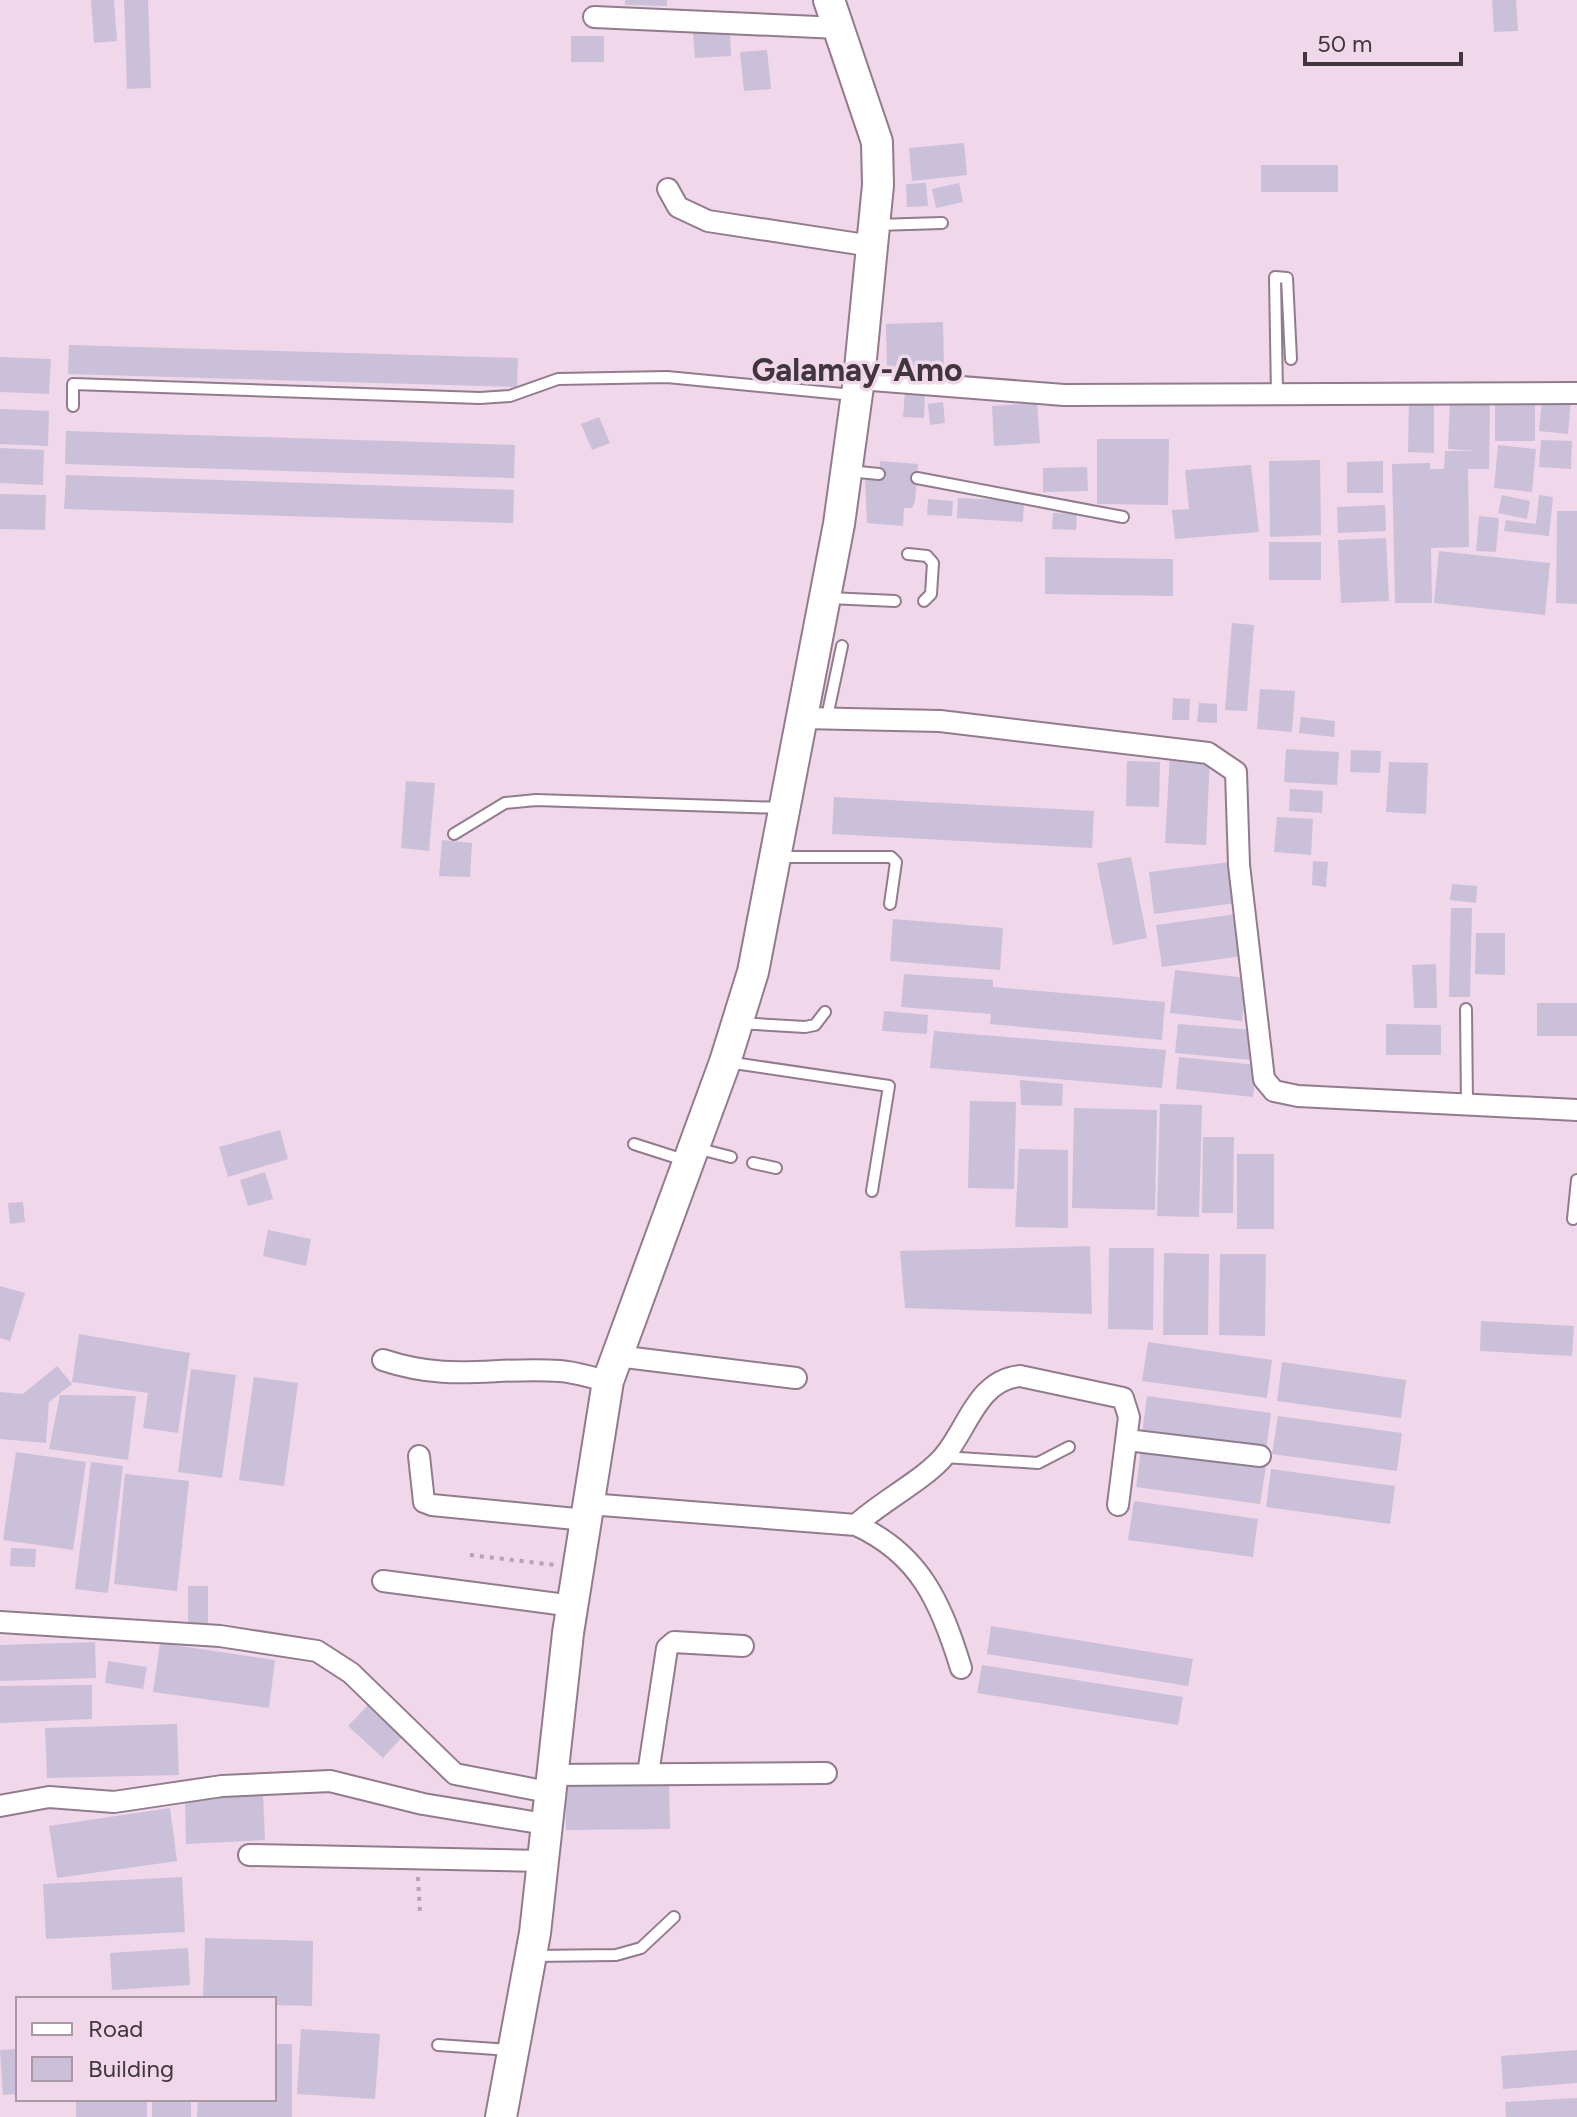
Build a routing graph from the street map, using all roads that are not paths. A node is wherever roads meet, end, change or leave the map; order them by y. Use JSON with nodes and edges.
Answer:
{"nodes":[{"id":1,"x":834,"y":14,"type":"edge"},
{"id":2,"x":594,"y":17,"type":"dead end"},
{"id":3,"x":668,"y":189,"type":"dead end"},
{"id":4,"x":942,"y":223,"type":"dead end"},
{"id":5,"x":873,"y":236,"type":"junction"},
{"id":6,"x":1291,"y":359,"type":"dead end"},
{"id":7,"x":858,"y":387,"type":"junction"},
{"id":8,"x":1577,"y":393,"type":"edge"},
{"id":9,"x":1277,"y":395,"type":"junction"},
{"id":10,"x":73,"y":406,"type":"dead end"},
{"id":11,"x":846,"y":471,"type":"junction"},
{"id":12,"x":879,"y":474,"type":"dead end"},
{"id":13,"x":917,"y":478,"type":"dead end"},
{"id":14,"x":1123,"y":517,"type":"dead end"},
{"id":15,"x":908,"y":554,"type":"dead end"},
{"id":16,"x":827,"y":598,"type":"junction"},
{"id":17,"x":895,"y":601,"type":"dead end"},
{"id":18,"x":924,"y":601,"type":"dead end"},
{"id":19,"x":842,"y":646,"type":"dead end"},
{"id":20,"x":815,"y":717,"type":"junction"},
{"id":21,"x":785,"y":808,"type":"junction"},
{"id":22,"x":454,"y":834,"type":"dead end"},
{"id":23,"x":776,"y":857,"type":"junction"},
{"id":24,"x":890,"y":904,"type":"dead end"},
{"id":25,"x":1466,"y":1009,"type":"dead end"},
{"id":26,"x":825,"y":1012,"type":"dead end"},
{"id":27,"x":737,"y":1023,"type":"junction"},
{"id":28,"x":725,"y":1062,"type":"junction"},
{"id":29,"x":1467,"y":1106,"type":"junction"},
{"id":30,"x":1577,"y":1110,"type":"edge"},
{"id":31,"x":634,"y":1144,"type":"dead end"},
{"id":32,"x":691,"y":1154,"type":"junction"},
{"id":33,"x":731,"y":1157,"type":"dead end"},
{"id":34,"x":753,"y":1163,"type":"dead end"},
{"id":35,"x":776,"y":1168,"type":"dead end"},
{"id":36,"x":1577,"y":1180,"type":"edge"},
{"id":37,"x":872,"y":1191,"type":"dead end"},
{"id":38,"x":1573,"y":1219,"type":"dead end"},
{"id":39,"x":383,"y":1360,"type":"dead end"},
{"id":40,"x":613,"y":1369,"type":"junction"},
{"id":41,"x":796,"y":1378,"type":"dead end"},
{"id":42,"x":1127,"y":1440,"type":"junction"},
{"id":43,"x":1069,"y":1447,"type":"dead end"},
{"id":44,"x":419,"y":1456,"type":"dead end"},
{"id":45,"x":1260,"y":1456,"type":"dead end"},
{"id":46,"x":944,"y":1457,"type":"junction"},
{"id":47,"x":1118,"y":1505,"type":"dead end"},
{"id":48,"x":588,"y":1512,"type":"junction"},
{"id":49,"x":856,"y":1525,"type":"junction"},
{"id":50,"x":383,"y":1581,"type":"dead end"},
{"id":51,"x":573,"y":1606,"type":"junction"},
{"id":52,"x":0,"y":1622,"type":"edge"},
{"id":53,"x":743,"y":1646,"type":"dead end"},
{"id":54,"x":961,"y":1668,"type":"dead end"},
{"id":55,"x":826,"y":1773,"type":"dead end"},
{"id":56,"x":648,"y":1774,"type":"junction"},
{"id":57,"x":549,"y":1784,"type":"junction"},
{"id":58,"x":0,"y":1806,"type":"edge"},
{"id":59,"x":545,"y":1824,"type":"junction"},
{"id":60,"x":249,"y":1855,"type":"dead end"},
{"id":61,"x":541,"y":1861,"type":"junction"},
{"id":62,"x":674,"y":1917,"type":"dead end"},
{"id":63,"x":530,"y":1956,"type":"junction"},
{"id":64,"x":438,"y":2045,"type":"dead end"},
{"id":65,"x":512,"y":2050,"type":"junction"},
{"id":66,"x":501,"y":2117,"type":"edge"}],
"edges":[{"from":1,"to":2,"type":"street"},
{"from":1,"to":5,"type":"street"},
{"from":3,"to":5,"type":"street"},
{"from":4,"to":5,"type":"lane"},
{"from":5,"to":7,"type":"street"},
{"from":6,"to":9,"type":"lane"},
{"from":7,"to":9,"type":"street"},
{"from":7,"to":10,"type":"lane"},
{"from":7,"to":11,"type":"street"},
{"from":8,"to":9,"type":"street"},
{"from":11,"to":12,"type":"lane"},
{"from":11,"to":16,"type":"street"},
{"from":13,"to":14,"type":"lane"},
{"from":15,"to":18,"type":"lane"},
{"from":16,"to":17,"type":"lane"},
{"from":16,"to":20,"type":"street"},
{"from":19,"to":20,"type":"lane"},
{"from":20,"to":21,"type":"street"},
{"from":20,"to":29,"type":"street"},
{"from":21,"to":22,"type":"lane"},
{"from":21,"to":23,"type":"street"},
{"from":23,"to":24,"type":"lane"},
{"from":23,"to":27,"type":"street"},
{"from":25,"to":29,"type":"lane"},
{"from":26,"to":27,"type":"lane"},
{"from":27,"to":28,"type":"street"},
{"from":28,"to":32,"type":"street"},
{"from":28,"to":37,"type":"lane"},
{"from":29,"to":30,"type":"street"},
{"from":31,"to":32,"type":"lane"},
{"from":32,"to":33,"type":"lane"},
{"from":32,"to":40,"type":"street"},
{"from":34,"to":35,"type":"lane"},
{"from":36,"to":38,"type":"lane"},
{"from":39,"to":40,"type":"street"},
{"from":40,"to":41,"type":"street"},
{"from":40,"to":48,"type":"street"},
{"from":42,"to":45,"type":"street"},
{"from":42,"to":46,"type":"street"},
{"from":42,"to":47,"type":"street"},
{"from":43,"to":46,"type":"lane"},
{"from":44,"to":48,"type":"street"},
{"from":46,"to":49,"type":"street"},
{"from":48,"to":49,"type":"street"},
{"from":48,"to":51,"type":"street"},
{"from":49,"to":54,"type":"street"},
{"from":50,"to":51,"type":"street"},
{"from":51,"to":57,"type":"street"},
{"from":52,"to":57,"type":"street"},
{"from":53,"to":56,"type":"street"},
{"from":55,"to":56,"type":"street"},
{"from":56,"to":57,"type":"street"},
{"from":57,"to":59,"type":"street"},
{"from":58,"to":59,"type":"street"},
{"from":59,"to":61,"type":"street"},
{"from":60,"to":61,"type":"street"},
{"from":61,"to":63,"type":"street"},
{"from":62,"to":63,"type":"lane"},
{"from":63,"to":65,"type":"street"},
{"from":64,"to":65,"type":"lane"},
{"from":65,"to":66,"type":"street"}]}
